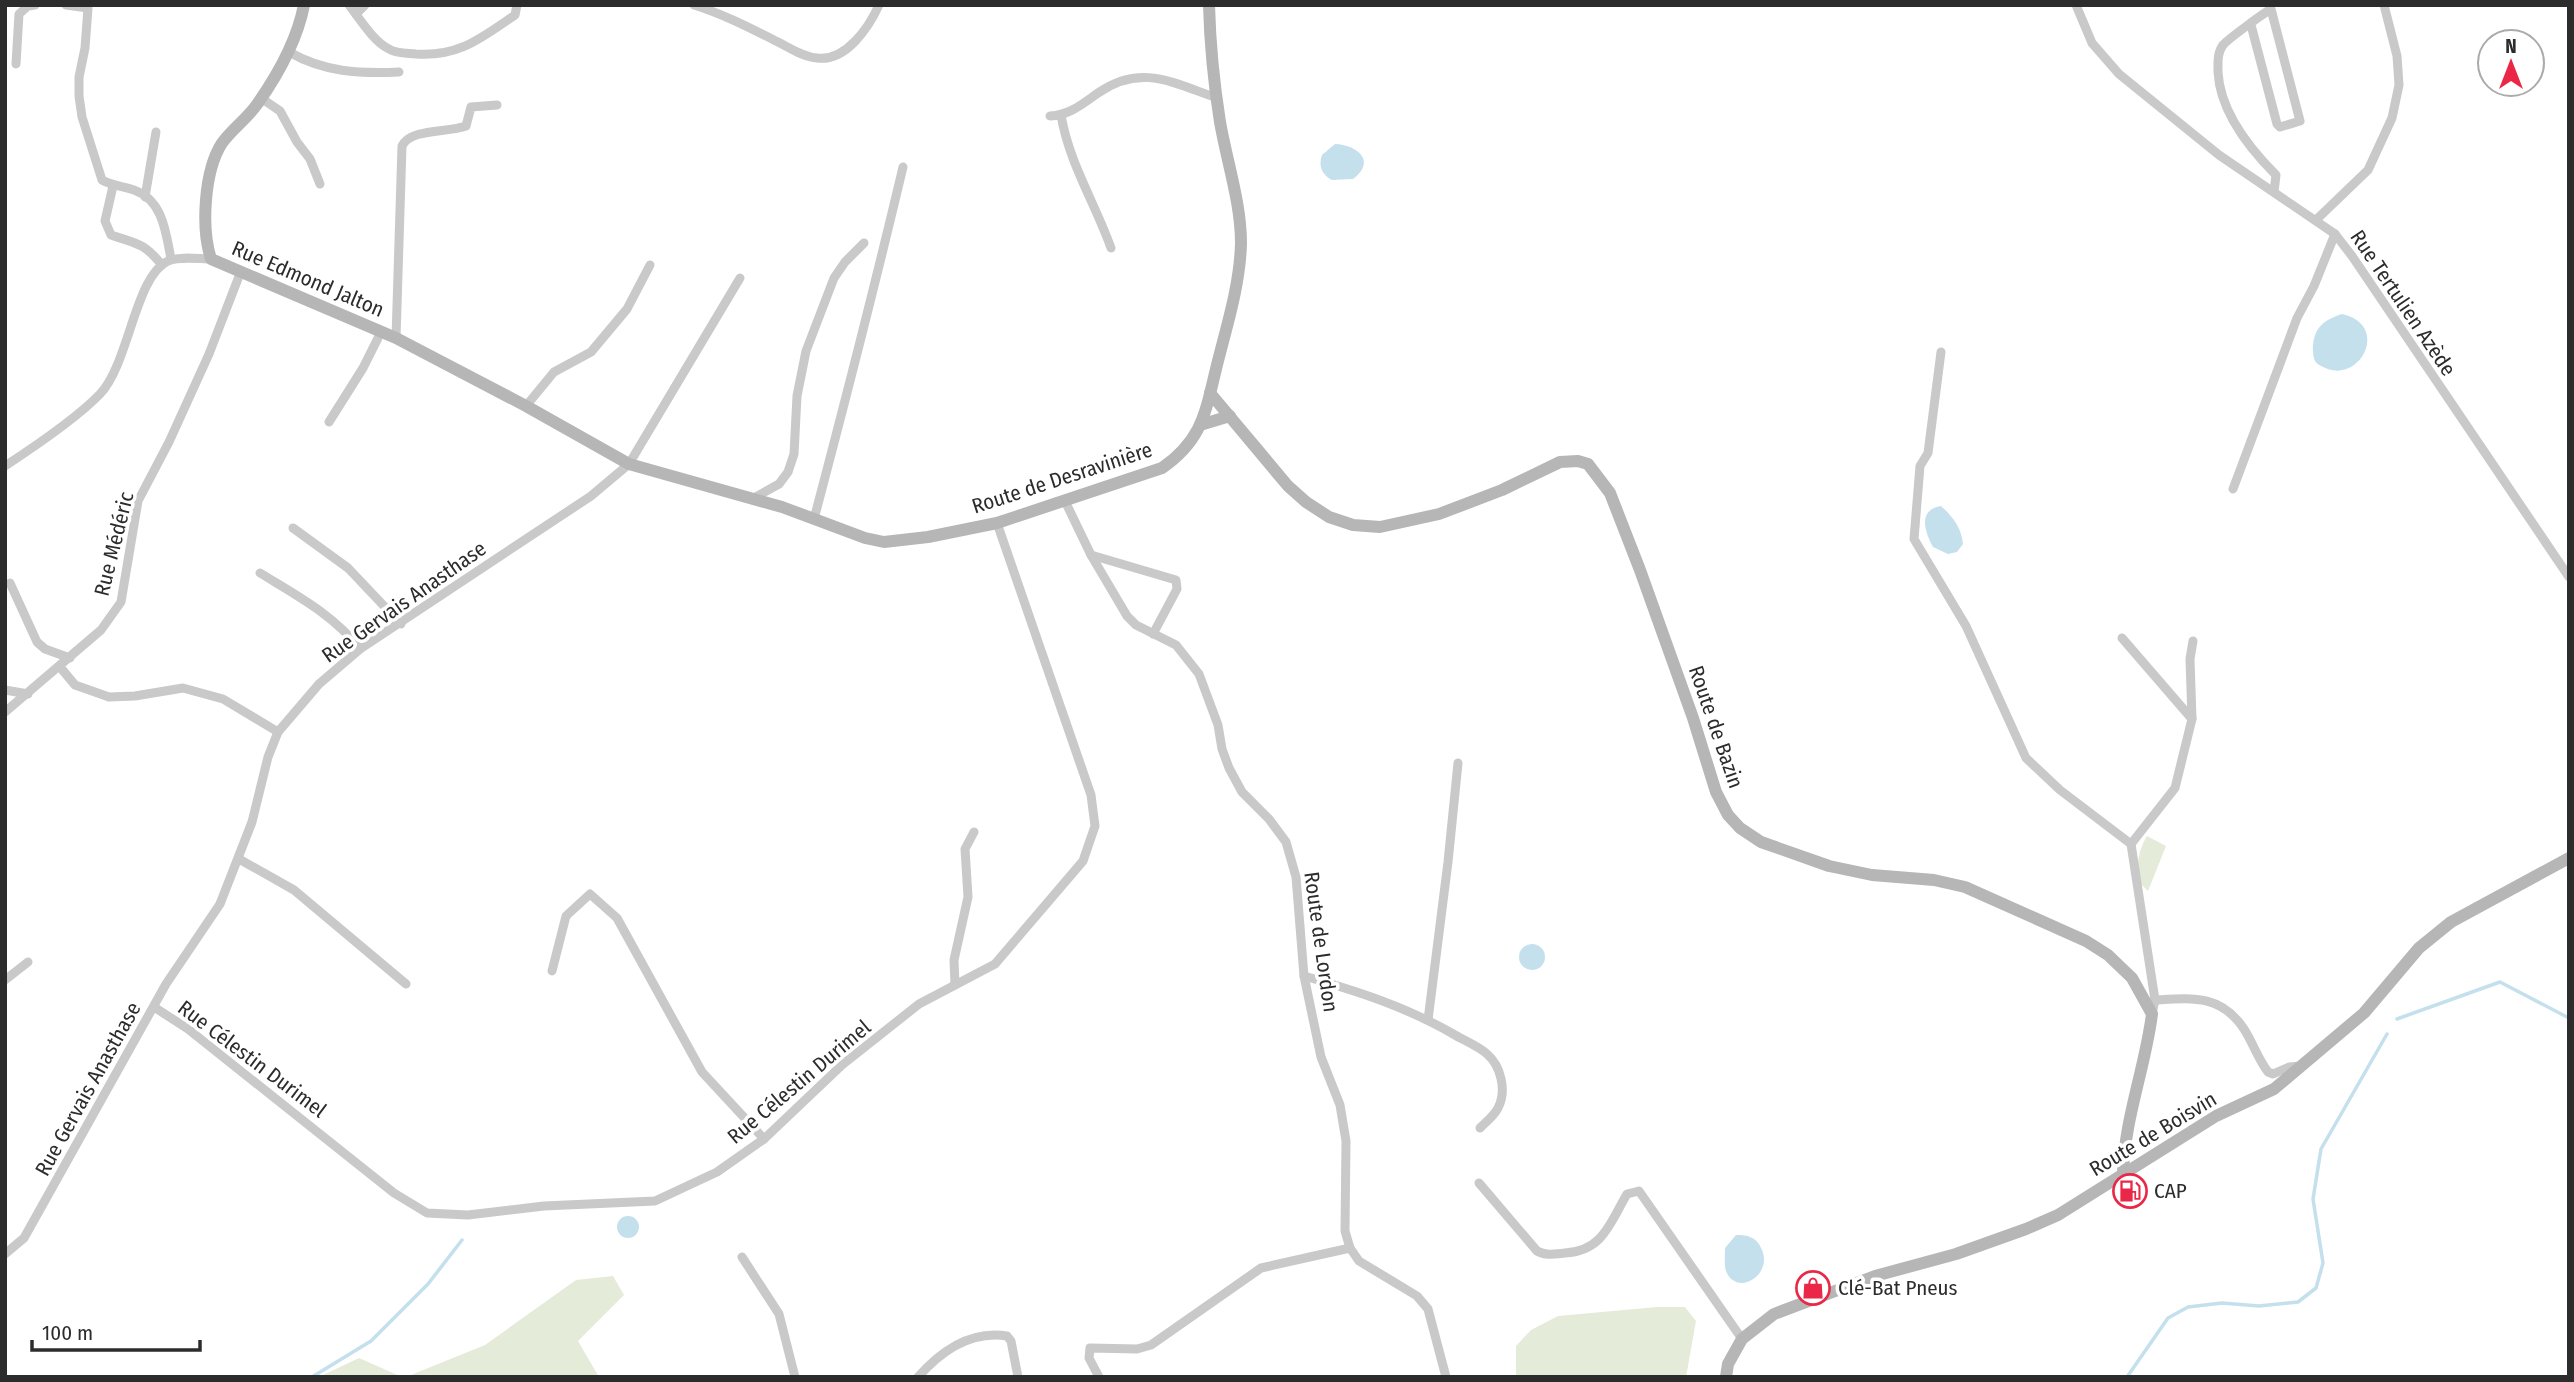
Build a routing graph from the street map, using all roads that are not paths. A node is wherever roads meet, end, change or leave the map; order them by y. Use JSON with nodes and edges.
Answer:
{"nodes":[{"id":1,"x":35,"y":5,"type":"edge"},
{"id":2,"x":66,"y":5,"type":"edge"},
{"id":3,"x":304,"y":5,"type":"edge"},
{"id":4,"x":349,"y":5,"type":"edge"},
{"id":5,"x":365,"y":5,"type":"edge"},
{"id":6,"x":517,"y":5,"type":"edge"},
{"id":7,"x":694,"y":5,"type":"edge"},
{"id":8,"x":879,"y":5,"type":"edge"},
{"id":9,"x":1209,"y":5,"type":"edge"},
{"id":10,"x":2076,"y":5,"type":"edge"},
{"id":11,"x":2384,"y":5,"type":"edge"},
{"id":12,"x":356,"y":14,"type":"junction"},
{"id":13,"x":2251,"y":25,"type":"junction"},
{"id":14,"x":289,"y":52,"type":"junction"},
{"id":15,"x":16,"y":64,"type":"dead end"},
{"id":16,"x":399,"y":72,"type":"dead end"},
{"id":17,"x":261,"y":98,"type":"junction"},
{"id":18,"x":1217,"y":98,"type":"junction"},
{"id":19,"x":497,"y":105,"type":"dead end"},
{"id":20,"x":1061,"y":115,"type":"junction"},
{"id":21,"x":1050,"y":116,"type":"dead end"},
{"id":22,"x":156,"y":132,"type":"dead end"},
{"id":23,"x":903,"y":167,"type":"dead end"},
{"id":24,"x":320,"y":184,"type":"dead end"},
{"id":25,"x":113,"y":186,"type":"junction"},
{"id":26,"x":2274,"y":192,"type":"junction"},
{"id":27,"x":145,"y":197,"type":"junction"},
{"id":28,"x":2316,"y":220,"type":"junction"},
{"id":29,"x":2334,"y":234,"type":"junction"},
{"id":30,"x":864,"y":243,"type":"dead end"},
{"id":31,"x":1111,"y":248,"type":"dead end"},
{"id":32,"x":172,"y":259,"type":"junction"},
{"id":33,"x":211,"y":259,"type":"junction"},
{"id":34,"x":162,"y":265,"type":"junction"},
{"id":35,"x":650,"y":265,"type":"dead end"},
{"id":36,"x":241,"y":271,"type":"junction"},
{"id":37,"x":740,"y":278,"type":"dead end"},
{"id":38,"x":381,"y":332,"type":"junction"},
{"id":39,"x":396,"y":338,"type":"junction"},
{"id":40,"x":1941,"y":352,"type":"dead end"},
{"id":41,"x":1210,"y":393,"type":"junction"},
{"id":42,"x":526,"y":406,"type":"junction"},
{"id":43,"x":1230,"y":416,"type":"junction"},
{"id":44,"x":329,"y":422,"type":"dead end"},
{"id":45,"x":1200,"y":425,"type":"junction"},
{"id":46,"x":629,"y":464,"type":"junction"},
{"id":47,"x":5,"y":466,"type":"edge"},
{"id":48,"x":2233,"y":489,"type":"dead end"},
{"id":49,"x":752,"y":499,"type":"junction"},
{"id":50,"x":1065,"y":501,"type":"junction"},
{"id":51,"x":814,"y":519,"type":"junction"},
{"id":52,"x":997,"y":523,"type":"junction"},
{"id":53,"x":293,"y":528,"type":"dead end"},
{"id":54,"x":1091,"y":555,"type":"junction"},
{"id":55,"x":260,"y":573,"type":"dead end"},
{"id":56,"x":2569,"y":577,"type":"edge"},
{"id":57,"x":10,"y":583,"type":"dead end"},
{"id":58,"x":401,"y":624,"type":"junction"},
{"id":59,"x":1153,"y":634,"type":"junction"},
{"id":60,"x":2122,"y":638,"type":"dead end"},
{"id":61,"x":2193,"y":640,"type":"dead end"},
{"id":62,"x":360,"y":649,"type":"junction"},
{"id":63,"x":69,"y":658,"type":"junction"},
{"id":64,"x":60,"y":667,"type":"junction"},
{"id":65,"x":5,"y":690,"type":"edge"},
{"id":66,"x":28,"y":694,"type":"junction"},
{"id":67,"x":5,"y":712,"type":"edge"},
{"id":68,"x":2192,"y":719,"type":"junction"},
{"id":69,"x":278,"y":732,"type":"junction"},
{"id":70,"x":1458,"y":762,"type":"dead end"},
{"id":71,"x":974,"y":832,"type":"dead end"},
{"id":72,"x":2131,"y":844,"type":"junction"},
{"id":73,"x":2569,"y":858,"type":"edge"},
{"id":74,"x":239,"y":859,"type":"junction"},
{"id":75,"x":28,"y":962,"type":"dead end"},
{"id":76,"x":552,"y":971,"type":"dead end"},
{"id":77,"x":1304,"y":976,"type":"junction"},
{"id":78,"x":5,"y":980,"type":"edge"},
{"id":79,"x":407,"y":984,"type":"dead end"},
{"id":80,"x":955,"y":985,"type":"junction"},
{"id":81,"x":2155,"y":1000,"type":"junction"},
{"id":82,"x":154,"y":1007,"type":"junction"},
{"id":83,"x":2152,"y":1014,"type":"junction"},
{"id":84,"x":1428,"y":1020,"type":"junction"},
{"id":85,"x":2304,"y":1065,"type":"junction"},
{"id":86,"x":1480,"y":1128,"type":"dead end"},
{"id":87,"x":764,"y":1139,"type":"junction"},
{"id":88,"x":2123,"y":1175,"type":"junction"},
{"id":89,"x":1479,"y":1183,"type":"dead end"},
{"id":90,"x":1350,"y":1248,"type":"junction"},
{"id":91,"x":5,"y":1254,"type":"edge"},
{"id":92,"x":742,"y":1257,"type":"dead end"},
{"id":93,"x":1742,"y":1339,"type":"junction"},
{"id":94,"x":795,"y":1377,"type":"edge"},
{"id":95,"x":918,"y":1377,"type":"edge"},
{"id":96,"x":1018,"y":1377,"type":"edge"},
{"id":97,"x":1098,"y":1377,"type":"edge"},
{"id":98,"x":1446,"y":1377,"type":"edge"},
{"id":99,"x":1726,"y":1377,"type":"edge"}],
"edges":[{"from":1,"to":15,"type":"street"},
{"from":2,"to":25,"type":"street"},
{"from":3,"to":14,"type":"street"},
{"from":4,"to":12,"type":"street"},
{"from":5,"to":12,"type":"street"},
{"from":6,"to":12,"type":"street"},
{"from":7,"to":8,"type":"street"},
{"from":9,"to":18,"type":"street","name":"Route de Desravinière"},
{"from":10,"to":26,"type":"street","name":"Rue Tertulien Azède"},
{"from":11,"to":28,"type":"street"},
{"from":13,"to":13,"type":"street"},
{"from":13,"to":26,"type":"street"},
{"from":14,"to":16,"type":"street"},
{"from":14,"to":17,"type":"street"},
{"from":17,"to":24,"type":"street"},
{"from":17,"to":33,"type":"street"},
{"from":18,"to":20,"type":"street"},
{"from":18,"to":41,"type":"street","name":"Route de Desravinière"},
{"from":19,"to":39,"type":"street"},
{"from":20,"to":21,"type":"street"},
{"from":20,"to":31,"type":"street"},
{"from":22,"to":27,"type":"street"},
{"from":23,"to":51,"type":"street"},
{"from":25,"to":27,"type":"street"},
{"from":25,"to":34,"type":"street"},
{"from":26,"to":28,"type":"street","name":"Rue Tertulien Azède"},
{"from":27,"to":32,"type":"street"},
{"from":28,"to":29,"type":"street","name":"Rue Tertulien Azède"},
{"from":29,"to":48,"type":"street"},
{"from":29,"to":56,"type":"street","name":"Rue Tertulien Azède"},
{"from":30,"to":49,"type":"street"},
{"from":32,"to":33,"type":"street","name":"Rue Edmond Jalton"},
{"from":32,"to":34,"type":"street"},
{"from":33,"to":36,"type":"street","name":"Rue Edmond Jalton"},
{"from":34,"to":47,"type":"street"},
{"from":35,"to":42,"type":"street"},
{"from":36,"to":38,"type":"street","name":"Rue Edmond Jalton"},
{"from":36,"to":63,"type":"street","name":"Rue Médéric"},
{"from":37,"to":46,"type":"street","name":"Rue Gervais Anasthase"},
{"from":38,"to":39,"type":"street","name":"Rue Edmond Jalton"},
{"from":38,"to":44,"type":"street"},
{"from":39,"to":42,"type":"street","name":"Rue Edmond Jalton"},
{"from":40,"to":72,"type":"street"},
{"from":41,"to":43,"type":"street","name":"Route de Bazin"},
{"from":41,"to":45,"type":"street","name":"Route de Desravinière"},
{"from":42,"to":46,"type":"street","name":"Rue Edmond Jalton"},
{"from":43,"to":45,"type":"street"},
{"from":43,"to":83,"type":"street","name":"Route de Bazin"},
{"from":45,"to":50,"type":"street","name":"Route de Desravinière"},
{"from":46,"to":49,"type":"street","name":"Route de Desravinière"},
{"from":46,"to":58,"type":"street","name":"Rue Gervais Anasthase"},
{"from":49,"to":51,"type":"street","name":"Route de Desravinière"},
{"from":50,"to":52,"type":"street","name":"Route de Desravinière"},
{"from":50,"to":54,"type":"street","name":"Route de Lordon"},
{"from":51,"to":52,"type":"street","name":"Route de Desravinière"},
{"from":52,"to":80,"type":"street","name":"Rue Célestin Durimel"},
{"from":53,"to":58,"type":"street"},
{"from":54,"to":59,"type":"street","name":"Route de Lordon"},
{"from":54,"to":59,"type":"street"},
{"from":55,"to":62,"type":"street"},
{"from":57,"to":63,"type":"street"},
{"from":58,"to":62,"type":"street","name":"Rue Gervais Anasthase"},
{"from":59,"to":77,"type":"street","name":"Route de Lordon"},
{"from":60,"to":68,"type":"street"},
{"from":61,"to":68,"type":"street"},
{"from":62,"to":69,"type":"street","name":"Rue Gervais Anasthase"},
{"from":63,"to":64,"type":"street","name":"Rue Médéric"},
{"from":64,"to":66,"type":"street","name":"Rue Médéric"},
{"from":64,"to":69,"type":"street"},
{"from":65,"to":66,"type":"street"},
{"from":66,"to":67,"type":"street","name":"Rue Médéric"},
{"from":68,"to":72,"type":"street"},
{"from":69,"to":74,"type":"street","name":"Rue Gervais Anasthase"},
{"from":70,"to":84,"type":"street"},
{"from":71,"to":80,"type":"street"},
{"from":72,"to":81,"type":"street"},
{"from":73,"to":85,"type":"street","name":"Route de Boisvin"},
{"from":74,"to":79,"type":"street"},
{"from":74,"to":82,"type":"street","name":"Rue Gervais Anasthase"},
{"from":75,"to":78,"type":"street"},
{"from":76,"to":87,"type":"street"},
{"from":77,"to":84,"type":"street"},
{"from":77,"to":90,"type":"street","name":"Route de Lordon"},
{"from":80,"to":87,"type":"street","name":"Rue Célestin Durimel"},
{"from":81,"to":83,"type":"street"},
{"from":81,"to":85,"type":"street"},
{"from":82,"to":87,"type":"street","name":"Rue Célestin Durimel"},
{"from":82,"to":91,"type":"street","name":"Rue Gervais Anasthase"},
{"from":83,"to":88,"type":"street"},
{"from":84,"to":86,"type":"street"},
{"from":85,"to":88,"type":"street","name":"Route de Boisvin"},
{"from":88,"to":93,"type":"street","name":"Route de Boisvin"},
{"from":89,"to":93,"type":"street"},
{"from":90,"to":97,"type":"street"},
{"from":90,"to":98,"type":"street"},
{"from":92,"to":94,"type":"street"},
{"from":93,"to":99,"type":"street","name":"Route de Boisvin"},
{"from":95,"to":96,"type":"street"}]}
